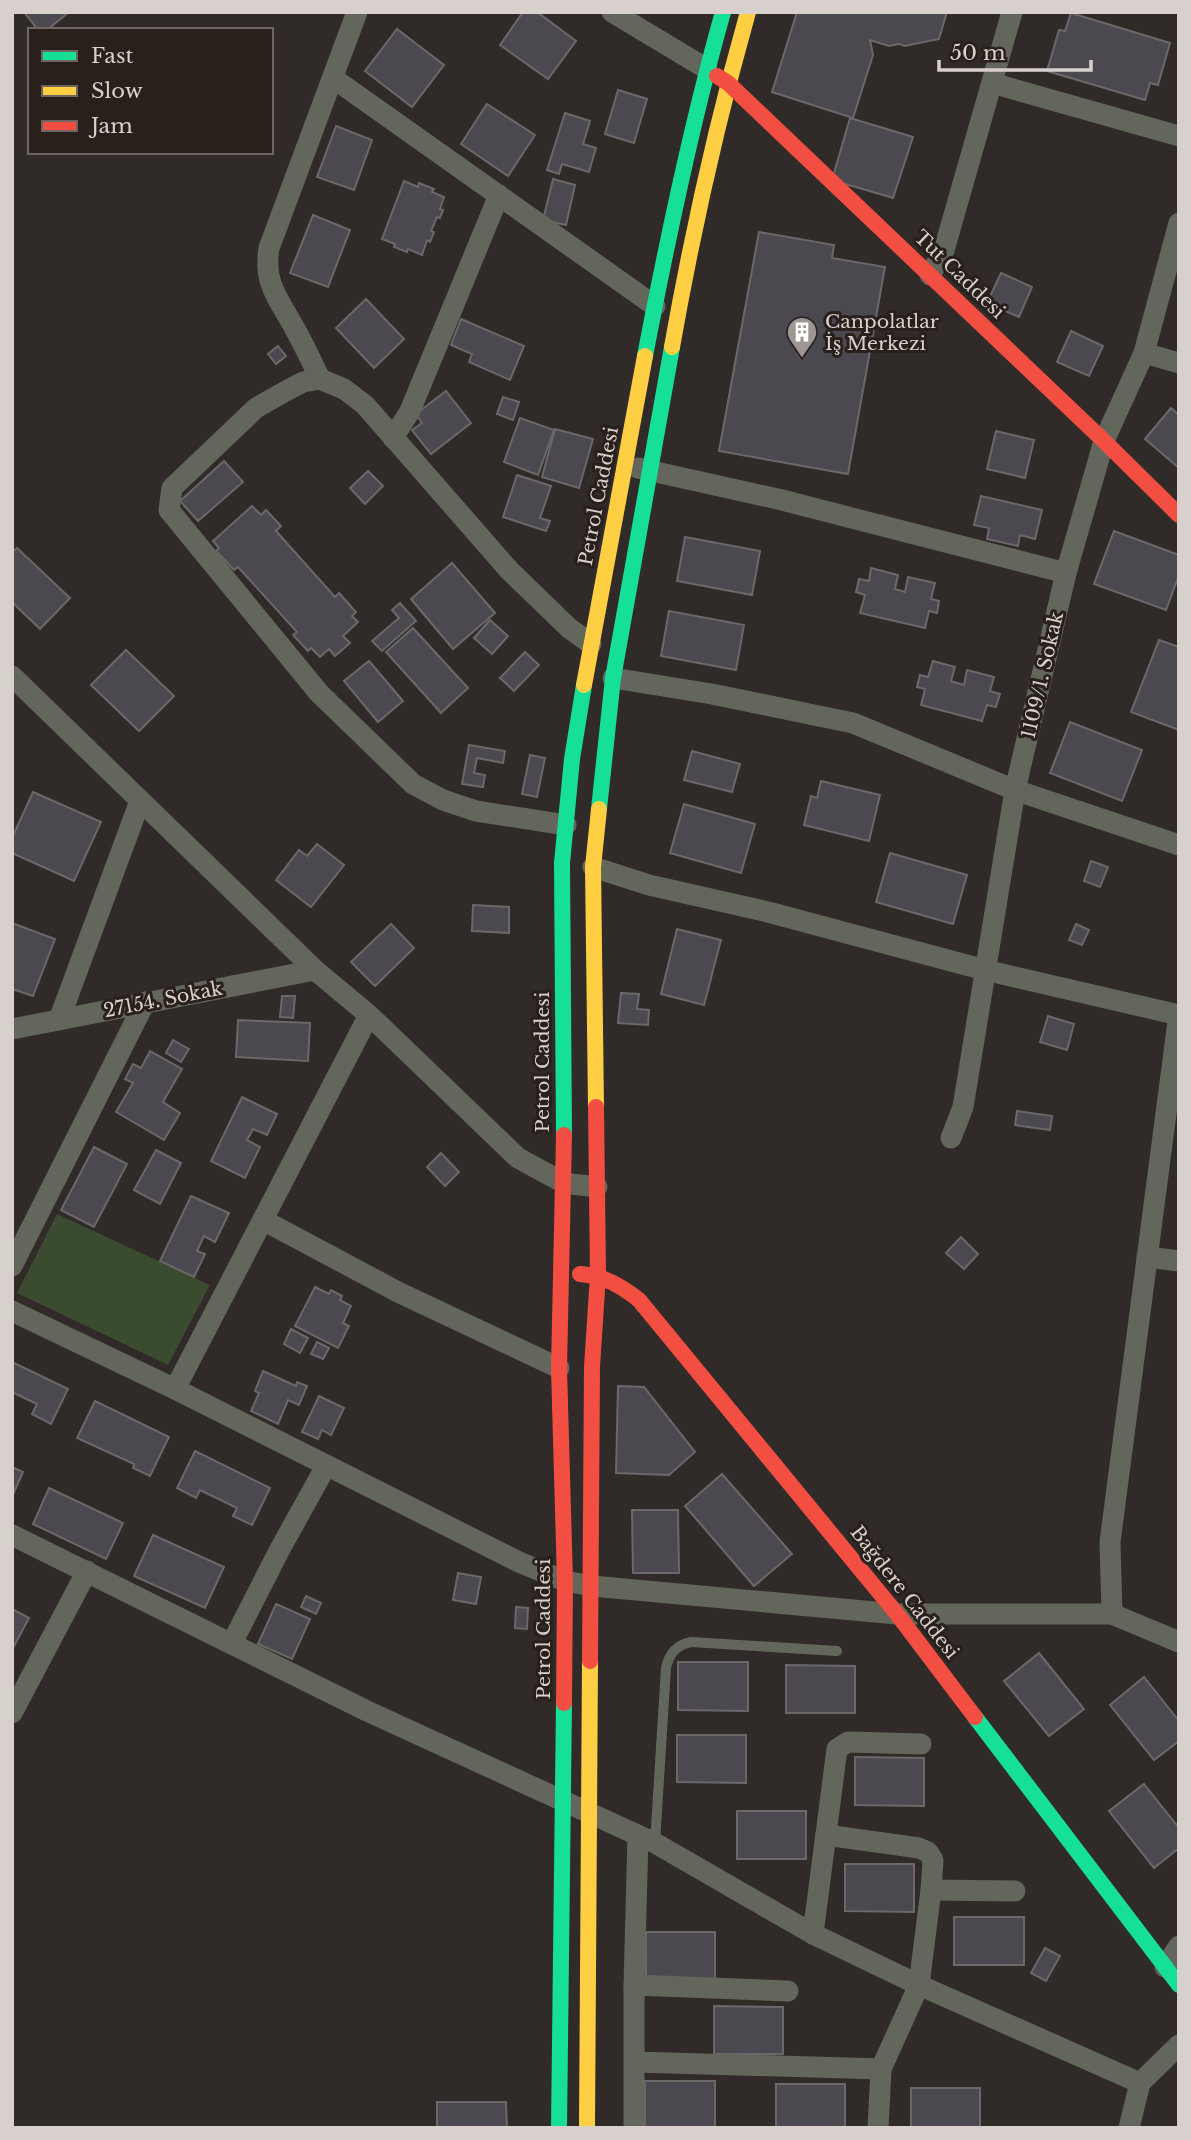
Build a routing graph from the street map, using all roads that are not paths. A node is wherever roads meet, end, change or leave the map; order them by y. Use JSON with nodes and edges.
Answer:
{"nodes":[{"id":1,"x":358,"y":12,"type":"edge"},
{"id":2,"x":612,"y":12,"type":"edge"},
{"id":3,"x":723,"y":12,"type":"edge"},
{"id":4,"x":748,"y":12,"type":"edge"},
{"id":5,"x":1012,"y":12,"type":"edge"},
{"id":6,"x":707,"y":69,"type":"junction"},
{"id":7,"x":333,"y":78,"type":"junction"},
{"id":8,"x":729,"y":83,"type":"junction"},
{"id":9,"x":992,"y":83,"type":"junction"},
{"id":10,"x":1179,"y":136,"type":"edge"},
{"id":11,"x":499,"y":195,"type":"junction"},
{"id":12,"x":1179,"y":223,"type":"edge"},
{"id":13,"x":930,"y":275,"type":"junction"},
{"id":14,"x":655,"y":306,"type":"junction"},
{"id":15,"x":1144,"y":353,"type":"junction"},
{"id":16,"x":1179,"y":363,"type":"edge"},
{"id":17,"x":320,"y":379,"type":"junction"},
{"id":18,"x":393,"y":438,"type":"junction"},
{"id":19,"x":1104,"y":441,"type":"junction"},
{"id":20,"x":626,"y":465,"type":"junction"},
{"id":21,"x":650,"y":471,"type":"junction"},
{"id":22,"x":1179,"y":515,"type":"edge"},
{"id":23,"x":1066,"y":573,"type":"junction"},
{"id":24,"x":591,"y":644,"type":"junction"},
{"id":25,"x":12,"y":676,"type":"edge"},
{"id":26,"x":613,"y":678,"type":"junction"},
{"id":27,"x":1015,"y":790,"type":"junction"},
{"id":28,"x":140,"y":801,"type":"junction"},
{"id":29,"x":566,"y":825,"type":"junction"},
{"id":30,"x":1179,"y":845,"type":"edge"},
{"id":31,"x":593,"y":867,"type":"junction"},
{"id":32,"x":315,"y":970,"type":"junction"},
{"id":33,"x":985,"y":970,"type":"junction"},
{"id":34,"x":145,"y":1002,"type":"junction"},
{"id":35,"x":369,"y":1015,"type":"junction"},
{"id":36,"x":1179,"y":1015,"type":"edge"},
{"id":37,"x":58,"y":1020,"type":"junction"},
{"id":38,"x":12,"y":1029,"type":"edge"},
{"id":39,"x":951,"y":1138,"type":"dead end"},
{"id":40,"x":564,"y":1183,"type":"junction"},
{"id":41,"x":597,"y":1187,"type":"junction"},
{"id":42,"x":263,"y":1220,"type":"junction"},
{"id":43,"x":1147,"y":1257,"type":"junction"},
{"id":44,"x":1179,"y":1261,"type":"edge"},
{"id":45,"x":12,"y":1266,"type":"edge"},
{"id":46,"x":562,"y":1273,"type":"junction"},
{"id":47,"x":598,"y":1275,"type":"junction"},
{"id":48,"x":12,"y":1311,"type":"edge"},
{"id":49,"x":559,"y":1368,"type":"junction"},
{"id":50,"x":175,"y":1389,"type":"junction"},
{"id":51,"x":326,"y":1466,"type":"junction"},
{"id":52,"x":12,"y":1535,"type":"edge"},
{"id":53,"x":87,"y":1571,"type":"junction"},
{"id":54,"x":565,"y":1581,"type":"junction"},
{"id":55,"x":592,"y":1586,"type":"junction"},
{"id":56,"x":897,"y":1614,"type":"junction"},
{"id":57,"x":1112,"y":1614,"type":"junction"},
{"id":58,"x":1179,"y":1642,"type":"edge"},
{"id":59,"x":232,"y":1643,"type":"junction"},
{"id":60,"x":837,"y":1651,"type":"dead end"},
{"id":61,"x":12,"y":1713,"type":"edge"},
{"id":62,"x":920,"y":1744,"type":"dead end"},
{"id":63,"x":564,"y":1800,"type":"junction"},
{"id":64,"x":590,"y":1812,"type":"junction"},
{"id":65,"x":826,"y":1835,"type":"junction"},
{"id":66,"x":647,"y":1839,"type":"junction"},
{"id":67,"x":931,"y":1890,"type":"junction"},
{"id":68,"x":1015,"y":1891,"type":"dead end"},
{"id":69,"x":813,"y":1934,"type":"junction"},
{"id":70,"x":1179,"y":1946,"type":"edge"},
{"id":71,"x":1165,"y":1968,"type":"junction"},
{"id":72,"x":634,"y":1985,"type":"junction"},
{"id":73,"x":919,"y":1985,"type":"junction"},
{"id":74,"x":1179,"y":1985,"type":"edge"},
{"id":75,"x":788,"y":1992,"type":"dead end"},
{"id":76,"x":1179,"y":2045,"type":"edge"},
{"id":77,"x":635,"y":2062,"type":"junction"},
{"id":78,"x":881,"y":2069,"type":"junction"},
{"id":79,"x":1140,"y":2083,"type":"junction"},
{"id":80,"x":559,"y":2128,"type":"edge"},
{"id":81,"x":587,"y":2128,"type":"edge"},
{"id":82,"x":634,"y":2128,"type":"edge"},
{"id":83,"x":878,"y":2128,"type":"edge"},
{"id":84,"x":1129,"y":2128,"type":"edge"}],
"edges":[{"from":1,"to":7,"type":"street"},
{"from":2,"to":6,"type":"street"},
{"from":3,"to":6,"type":"main road","name":"Petrol Caddesi"},
{"from":4,"to":8,"type":"main road"},
{"from":5,"to":9,"type":"street"},
{"from":6,"to":8,"type":"main road","name":"Tut Caddesi"},
{"from":6,"to":14,"type":"main road","name":"Petrol Caddesi"},
{"from":7,"to":11,"type":"street"},
{"from":7,"to":17,"type":"street"},
{"from":8,"to":13,"type":"main road","name":"Tut Caddesi"},
{"from":8,"to":21,"type":"main road"},
{"from":9,"to":10,"type":"street"},
{"from":9,"to":13,"type":"street"},
{"from":11,"to":14,"type":"street"},
{"from":11,"to":18,"type":"street"},
{"from":12,"to":15,"type":"street","name":"1109/1. Sokak"},
{"from":13,"to":19,"type":"main road","name":"Tut Caddesi"},
{"from":14,"to":20,"type":"main road","name":"Petrol Caddesi"},
{"from":15,"to":16,"type":"street"},
{"from":15,"to":19,"type":"street","name":"1109/1. Sokak"},
{"from":17,"to":18,"type":"street"},
{"from":17,"to":29,"type":"street"},
{"from":18,"to":24,"type":"street"},
{"from":19,"to":22,"type":"main road","name":"Tut Caddesi"},
{"from":19,"to":23,"type":"street","name":"1109/1. Sokak"},
{"from":20,"to":21,"type":"street"},
{"from":20,"to":24,"type":"main road","name":"Petrol Caddesi"},
{"from":21,"to":23,"type":"street"},
{"from":21,"to":26,"type":"main road"},
{"from":23,"to":27,"type":"street","name":"1109/1. Sokak"},
{"from":24,"to":29,"type":"main road","name":"Petrol Caddesi"},
{"from":25,"to":28,"type":"street"},
{"from":26,"to":27,"type":"street"},
{"from":26,"to":31,"type":"main road"},
{"from":27,"to":30,"type":"street"},
{"from":27,"to":33,"type":"street","name":"1109/1. Sokak"},
{"from":28,"to":32,"type":"street"},
{"from":28,"to":37,"type":"street"},
{"from":29,"to":40,"type":"main road","name":"Petrol Caddesi"},
{"from":31,"to":33,"type":"street"},
{"from":31,"to":41,"type":"main road"},
{"from":32,"to":34,"type":"street","name":"27154. Sokak"},
{"from":32,"to":35,"type":"street"},
{"from":33,"to":36,"type":"street"},
{"from":33,"to":39,"type":"street","name":"1109/1. Sokak"},
{"from":34,"to":37,"type":"street","name":"27154. Sokak"},
{"from":34,"to":45,"type":"street"},
{"from":35,"to":40,"type":"street"},
{"from":35,"to":42,"type":"street"},
{"from":36,"to":43,"type":"street"},
{"from":37,"to":38,"type":"street","name":"27154. Sokak"},
{"from":40,"to":41,"type":"street"},
{"from":40,"to":46,"type":"main road","name":"Petrol Caddesi"},
{"from":41,"to":47,"type":"main road"},
{"from":42,"to":49,"type":"street"},
{"from":42,"to":50,"type":"street"},
{"from":43,"to":44,"type":"street"},
{"from":43,"to":57,"type":"street"},
{"from":46,"to":47,"type":"main road","name":"Bağdere Caddesi"},
{"from":46,"to":49,"type":"main road","name":"Petrol Caddesi"},
{"from":47,"to":55,"type":"main road"},
{"from":47,"to":56,"type":"main road","name":"Bağdere Caddesi"},
{"from":48,"to":50,"type":"street"},
{"from":49,"to":54,"type":"main road","name":"Petrol Caddesi"},
{"from":50,"to":51,"type":"street"},
{"from":51,"to":54,"type":"street"},
{"from":51,"to":59,"type":"street"},
{"from":52,"to":53,"type":"street"},
{"from":53,"to":59,"type":"street"},
{"from":53,"to":61,"type":"street"},
{"from":54,"to":55,"type":"street"},
{"from":54,"to":63,"type":"main road","name":"Petrol Caddesi"},
{"from":55,"to":56,"type":"street"},
{"from":55,"to":64,"type":"main road"},
{"from":56,"to":57,"type":"street"},
{"from":56,"to":71,"type":"main road","name":"Bağdere Caddesi"},
{"from":57,"to":58,"type":"street"},
{"from":59,"to":63,"type":"street"},
{"from":60,"to":66,"type":"lane"},
{"from":62,"to":65,"type":"street"},
{"from":63,"to":64,"type":"street"},
{"from":63,"to":80,"type":"main road","name":"Petrol Caddesi"},
{"from":64,"to":66,"type":"street"},
{"from":64,"to":81,"type":"main road"},
{"from":65,"to":67,"type":"street"},
{"from":65,"to":69,"type":"street"},
{"from":66,"to":69,"type":"street"},
{"from":66,"to":72,"type":"street"},
{"from":67,"to":68,"type":"street"},
{"from":67,"to":73,"type":"street"},
{"from":69,"to":73,"type":"street"},
{"from":70,"to":71,"type":"street"},
{"from":71,"to":74,"type":"main road","name":"Bağdere Caddesi"},
{"from":72,"to":75,"type":"street"},
{"from":72,"to":77,"type":"street"},
{"from":73,"to":78,"type":"street"},
{"from":73,"to":79,"type":"street"},
{"from":76,"to":79,"type":"street"},
{"from":77,"to":78,"type":"street"},
{"from":77,"to":82,"type":"street"},
{"from":78,"to":83,"type":"street"},
{"from":79,"to":84,"type":"street"}]}
